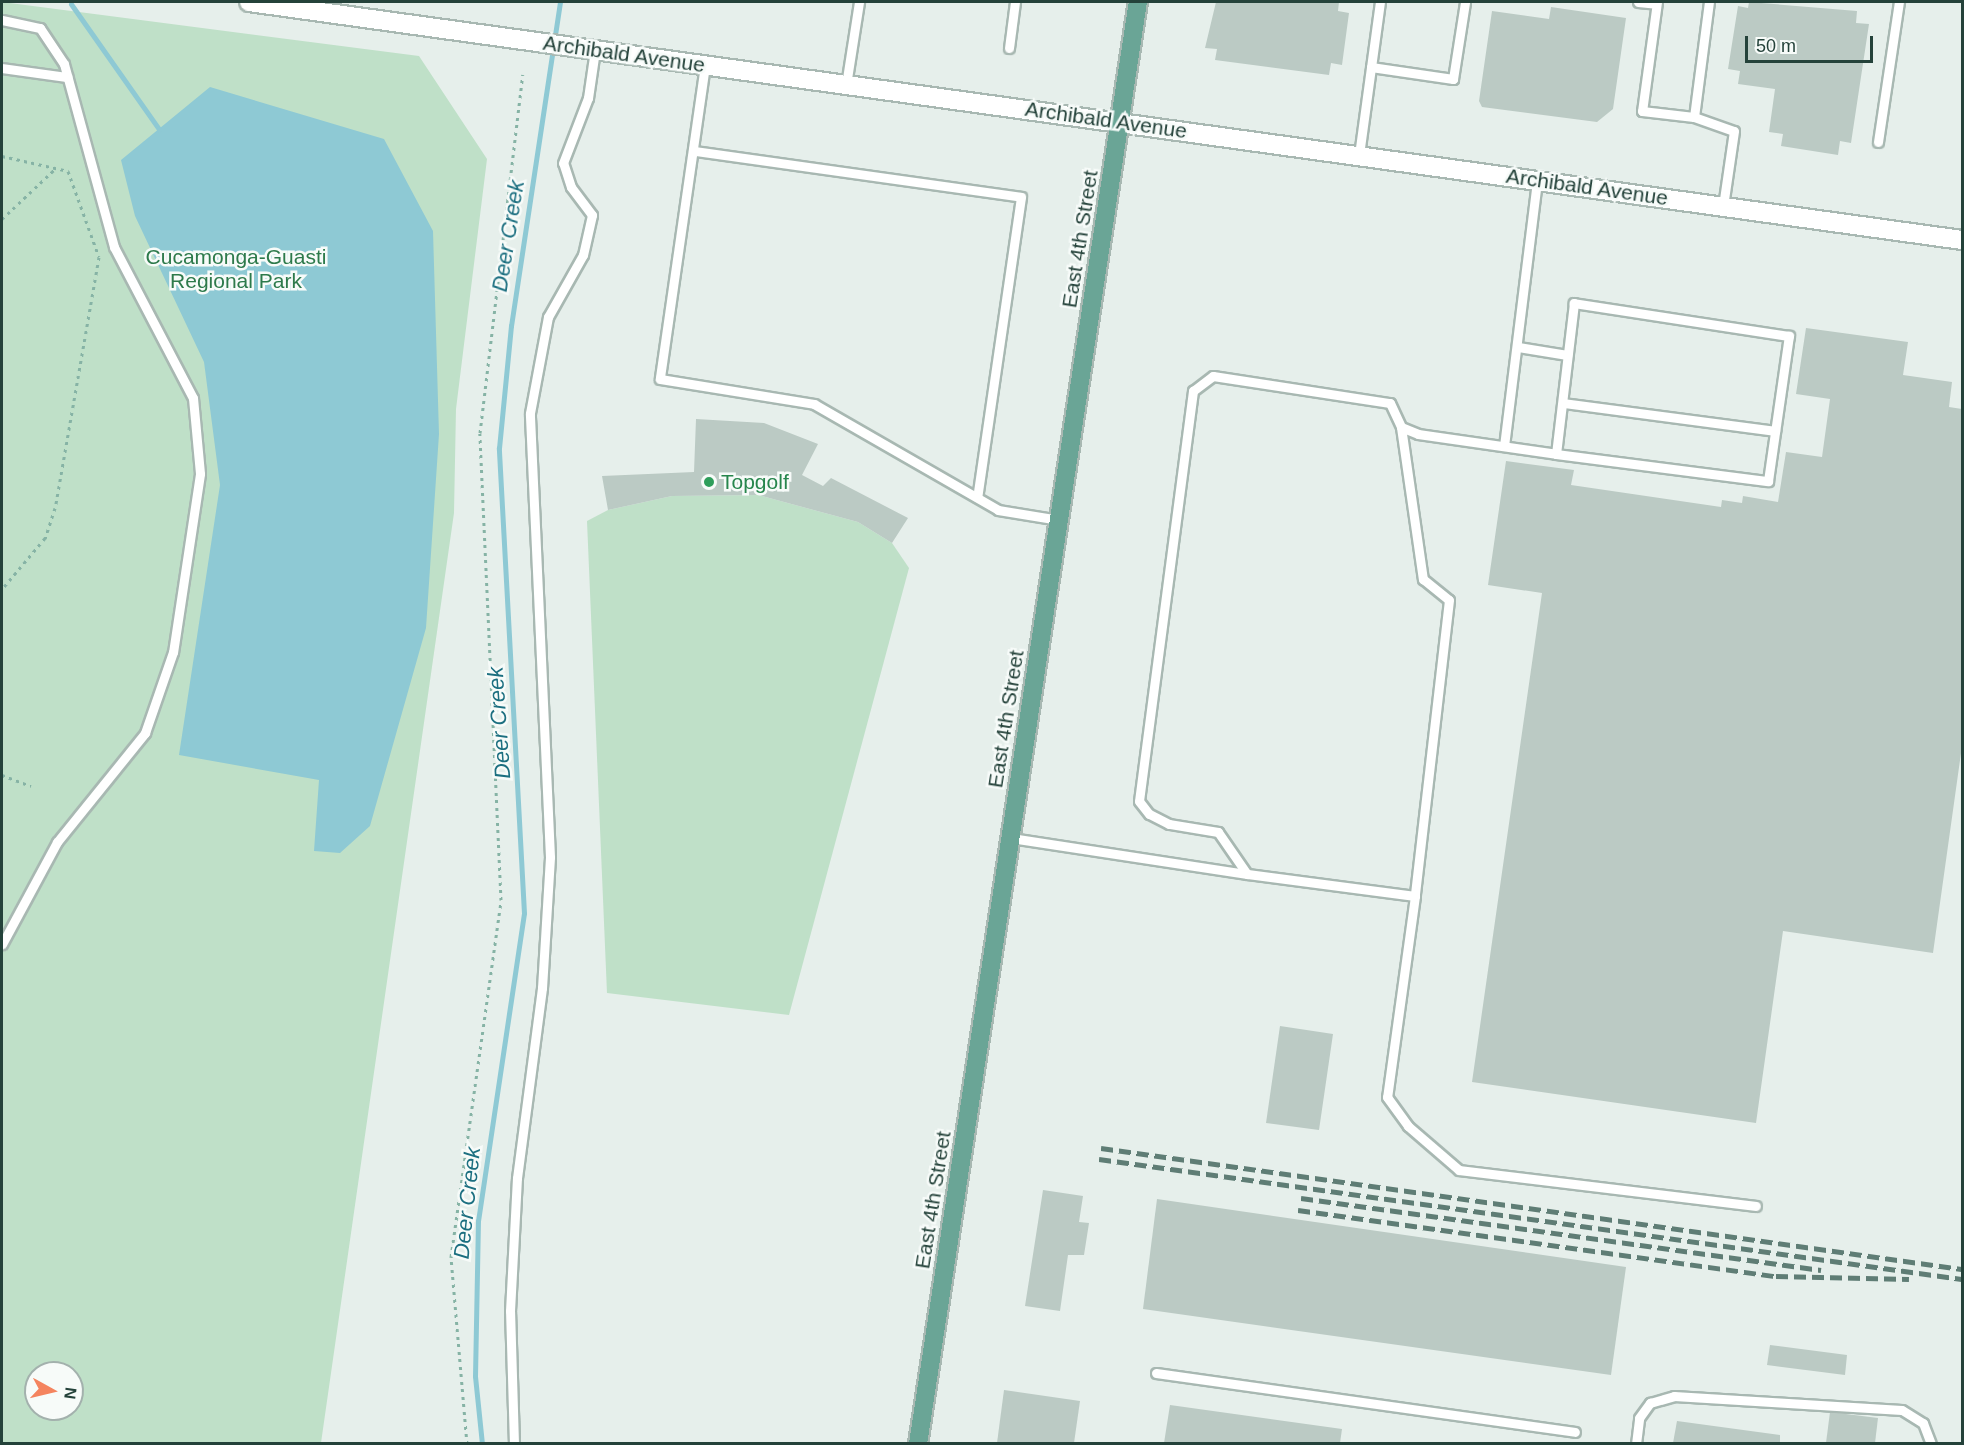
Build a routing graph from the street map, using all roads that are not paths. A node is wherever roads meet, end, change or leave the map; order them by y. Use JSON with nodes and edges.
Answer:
{"nodes":[{"id":1,"x":249,"y":2,"type":"edge"},
{"id":2,"x":859,"y":2,"type":"edge"},
{"id":3,"x":1015,"y":2,"type":"edge"},
{"id":4,"x":1138,"y":2,"type":"edge"},
{"id":5,"x":1380,"y":2,"type":"edge"},
{"id":6,"x":1465,"y":2,"type":"edge"},
{"id":7,"x":1638,"y":2,"type":"edge"},
{"id":8,"x":1709,"y":2,"type":"edge"},
{"id":9,"x":1899,"y":2,"type":"edge"},
{"id":10,"x":1656,"y":3,"type":"edge"},
{"id":11,"x":2,"y":20,"type":"edge"},
{"id":12,"x":1009,"y":48,"type":"dead end"},
{"id":13,"x":595,"y":50,"type":"junction"},
{"id":14,"x":705,"y":65,"type":"junction"},
{"id":15,"x":1371,"y":67,"type":"junction"},
{"id":16,"x":2,"y":68,"type":"edge"},
{"id":17,"x":67,"y":76,"type":"junction"},
{"id":18,"x":846,"y":85,"type":"junction"},
{"id":19,"x":1694,"y":117,"type":"junction"},
{"id":20,"x":1121,"y":122,"type":"junction"},
{"id":21,"x":1878,"y":142,"type":"dead end"},
{"id":22,"x":695,"y":152,"type":"junction"},
{"id":23,"x":1359,"y":155,"type":"junction"},
{"id":24,"x":1537,"y":180,"type":"junction"},
{"id":25,"x":1723,"y":206,"type":"junction"},
{"id":26,"x":1962,"y":240,"type":"edge"},
{"id":27,"x":1518,"y":347,"type":"junction"},
{"id":28,"x":1567,"y":355,"type":"junction"},
{"id":29,"x":1563,"y":403,"type":"junction"},
{"id":30,"x":1401,"y":427,"type":"junction"},
{"id":31,"x":1775,"y":431,"type":"junction"},
{"id":32,"x":1504,"y":446,"type":"junction"},
{"id":33,"x":1556,"y":454,"type":"junction"},
{"id":34,"x":977,"y":497,"type":"junction"},
{"id":35,"x":1059,"y":520,"type":"junction"},
{"id":36,"x":1011,"y":838,"type":"junction"},
{"id":37,"x":1247,"y":874,"type":"junction"},
{"id":38,"x":1414,"y":896,"type":"junction"},
{"id":39,"x":2,"y":944,"type":"edge"},
{"id":40,"x":1756,"y":1206,"type":"dead end"},
{"id":41,"x":1156,"y":1373,"type":"dead end"},
{"id":42,"x":1575,"y":1432,"type":"dead end"},
{"id":43,"x":514,"y":1443,"type":"edge"},
{"id":44,"x":918,"y":1443,"type":"edge"},
{"id":45,"x":1636,"y":1443,"type":"edge"},
{"id":46,"x":1930,"y":1443,"type":"edge"}],
"edges":[{"from":1,"to":13,"type":"main road","name":"Archibald Avenue"},
{"from":2,"to":18,"type":"lane"},
{"from":3,"to":12,"type":"lane"},
{"from":4,"to":20,"type":"main road","name":"East 4th Street"},
{"from":5,"to":15,"type":"lane"},
{"from":6,"to":15,"type":"lane"},
{"from":7,"to":10,"type":"lane"},
{"from":8,"to":19,"type":"lane"},
{"from":9,"to":21,"type":"lane"},
{"from":10,"to":19,"type":"lane"},
{"from":11,"to":17,"type":"lane"},
{"from":13,"to":14,"type":"main road","name":"Archibald Avenue"},
{"from":13,"to":43,"type":"lane"},
{"from":14,"to":18,"type":"main road","name":"Archibald Avenue"},
{"from":14,"to":22,"type":"lane"},
{"from":15,"to":23,"type":"lane"},
{"from":16,"to":17,"type":"lane"},
{"from":17,"to":39,"type":"lane"},
{"from":18,"to":20,"type":"main road","name":"Archibald Avenue"},
{"from":19,"to":25,"type":"lane"},
{"from":20,"to":23,"type":"main road","name":"Archibald Avenue"},
{"from":20,"to":35,"type":"main road","name":"East 4th Street"},
{"from":22,"to":34,"type":"lane"},
{"from":22,"to":34,"type":"lane"},
{"from":23,"to":24,"type":"main road","name":"Archibald Avenue"},
{"from":24,"to":25,"type":"main road","name":"Archibald Avenue"},
{"from":24,"to":27,"type":"lane"},
{"from":25,"to":26,"type":"main road","name":"Archibald Avenue"},
{"from":27,"to":28,"type":"lane"},
{"from":27,"to":32,"type":"lane"},
{"from":28,"to":29,"type":"lane"},
{"from":28,"to":31,"type":"lane"},
{"from":29,"to":31,"type":"lane"},
{"from":29,"to":33,"type":"lane"},
{"from":30,"to":32,"type":"lane"},
{"from":30,"to":37,"type":"lane"},
{"from":30,"to":38,"type":"lane"},
{"from":31,"to":33,"type":"lane"},
{"from":32,"to":33,"type":"lane"},
{"from":34,"to":35,"type":"lane"},
{"from":35,"to":36,"type":"main road","name":"East 4th Street"},
{"from":36,"to":37,"type":"lane"},
{"from":36,"to":44,"type":"main road","name":"East 4th Street"},
{"from":37,"to":38,"type":"lane"},
{"from":38,"to":40,"type":"lane"},
{"from":41,"to":42,"type":"lane"},
{"from":45,"to":46,"type":"lane"}]}
